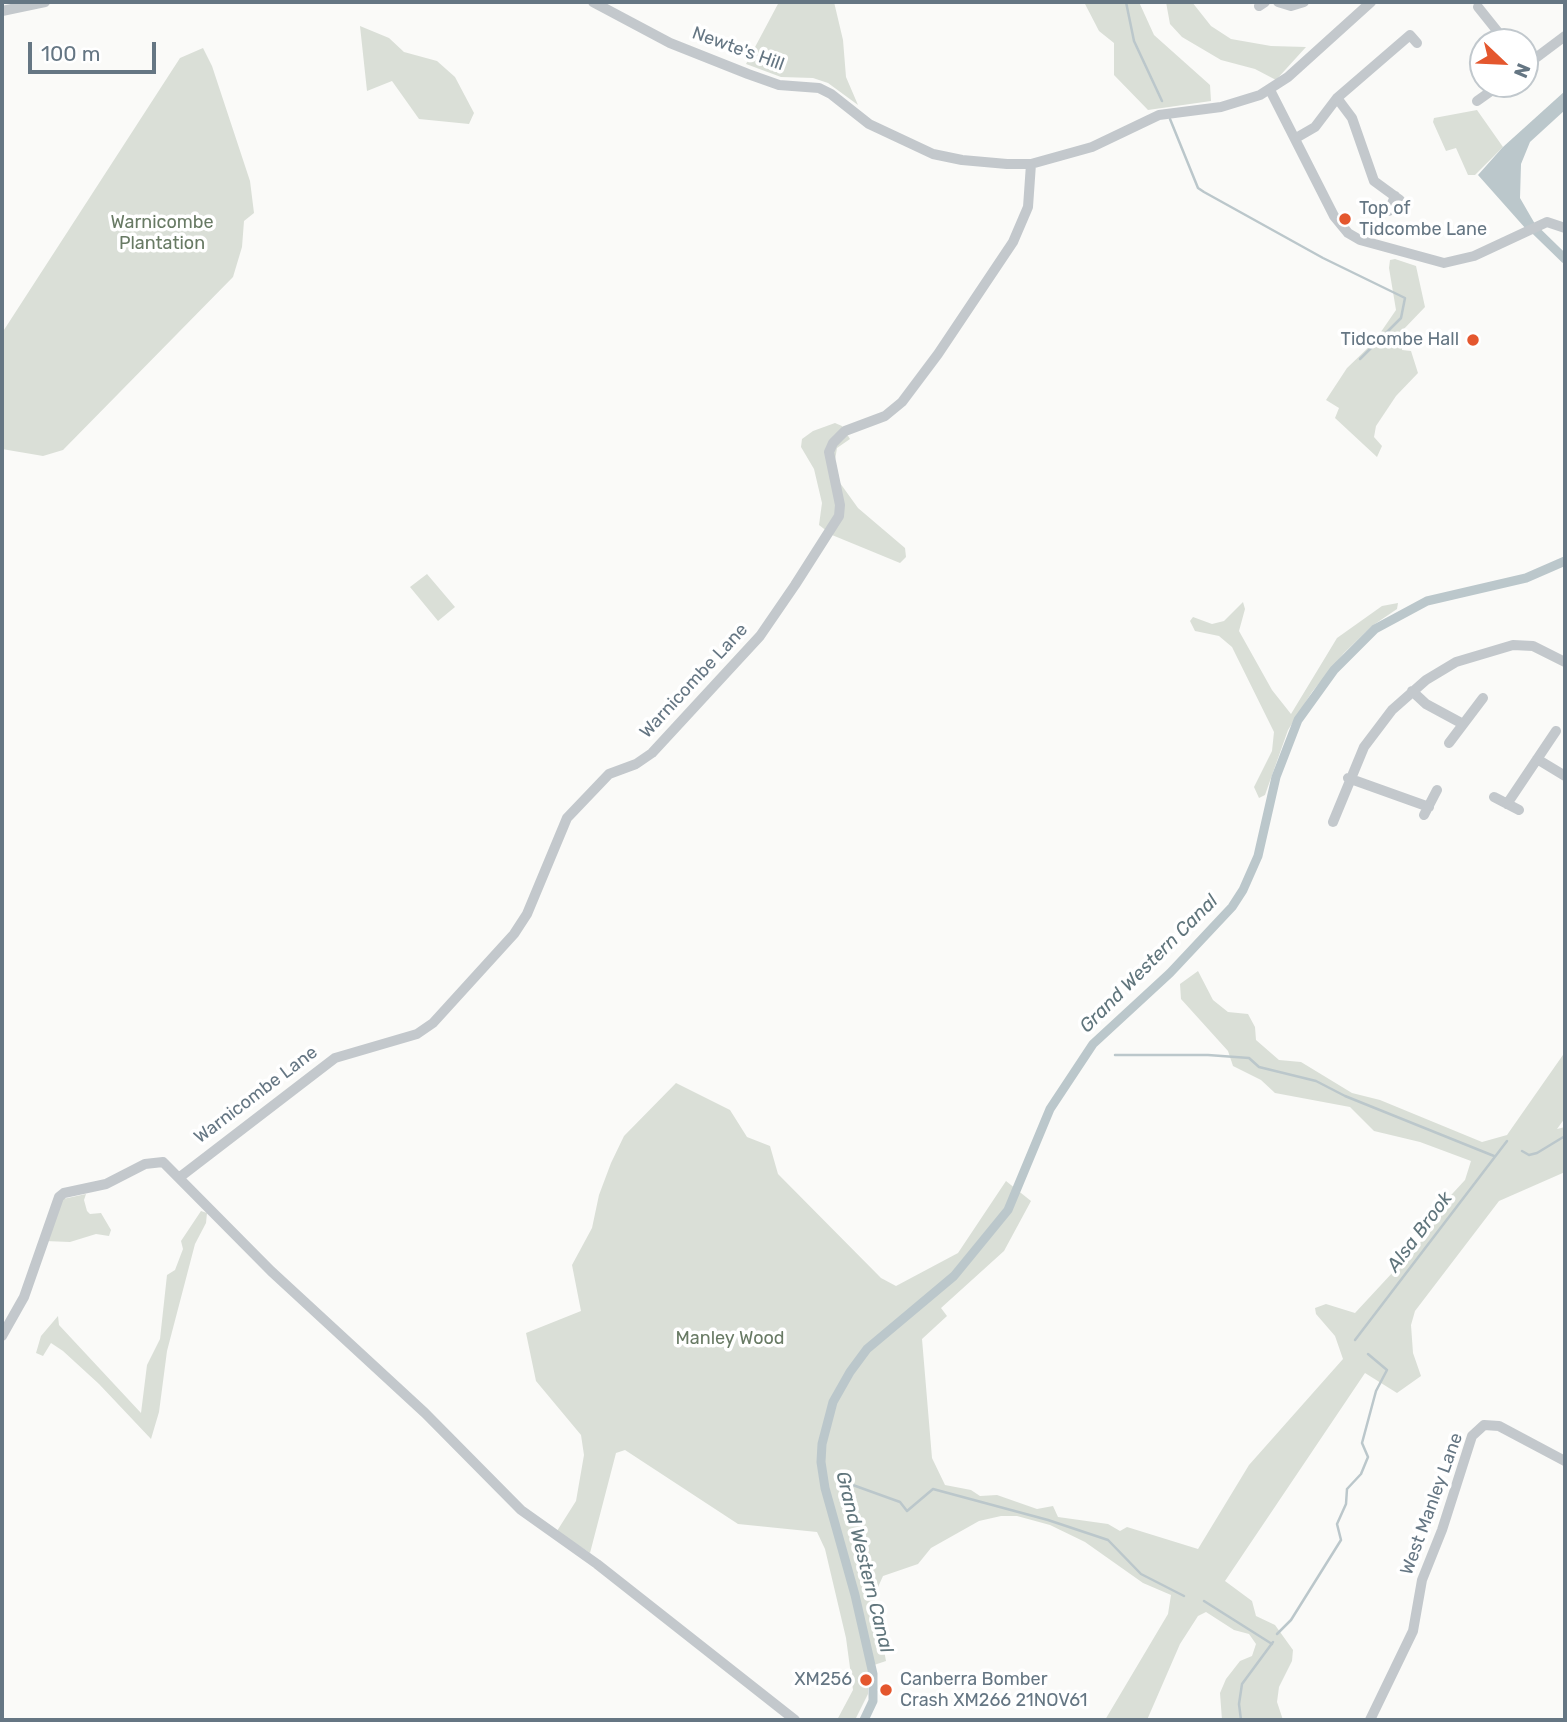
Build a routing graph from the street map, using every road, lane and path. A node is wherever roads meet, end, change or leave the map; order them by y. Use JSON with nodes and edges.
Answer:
{"nodes":[{"id":1,"x":45,"y":2,"type":"edge"},
{"id":2,"x":593,"y":2,"type":"edge"},
{"id":3,"x":1278,"y":2,"type":"edge"},
{"id":4,"x":1304,"y":2,"type":"edge"},
{"id":5,"x":1371,"y":2,"type":"edge"},
{"id":6,"x":1478,"y":7,"type":"dead end"},
{"id":7,"x":2,"y":10,"type":"edge"},
{"id":8,"x":1487,"y":28,"type":"edge"},
{"id":9,"x":1565,"y":36,"type":"edge"},
{"id":10,"x":1417,"y":43,"type":"dead end"},
{"id":11,"x":1539,"y":55,"type":"edge"},
{"id":12,"x":1270,"y":90,"type":"junction"},
{"id":13,"x":1337,"y":98,"type":"junction"},
{"id":14,"x":1479,"y":98,"type":"edge"},
{"id":15,"x":1477,"y":101,"type":"dead end"},
{"id":16,"x":1296,"y":138,"type":"junction"},
{"id":17,"x":1031,"y":163,"type":"junction"},
{"id":18,"x":1390,"y":211,"type":"dead end"},
{"id":19,"x":1565,"y":228,"type":"edge"},
{"id":20,"x":1565,"y":662,"type":"edge"},
{"id":21,"x":1412,"y":691,"type":"junction"},
{"id":22,"x":1483,"y":698,"type":"dead end"},
{"id":23,"x":1463,"y":724,"type":"junction"},
{"id":24,"x":1556,"y":732,"type":"dead end"},
{"id":25,"x":1449,"y":743,"type":"dead end"},
{"id":26,"x":1537,"y":760,"type":"junction"},
{"id":27,"x":1565,"y":776,"type":"edge"},
{"id":28,"x":1348,"y":778,"type":"junction"},
{"id":29,"x":1437,"y":790,"type":"dead end"},
{"id":30,"x":1494,"y":797,"type":"dead end"},
{"id":31,"x":1507,"y":804,"type":"junction"},
{"id":32,"x":1520,"y":810,"type":"dead end"},
{"id":33,"x":1333,"y":822,"type":"dead end"},
{"id":34,"x":180,"y":1177,"type":"junction"},
{"id":35,"x":2,"y":1336,"type":"edge"},
{"id":36,"x":1565,"y":1461,"type":"edge"},
{"id":37,"x":794,"y":1720,"type":"edge"},
{"id":38,"x":1370,"y":1720,"type":"edge"}],
"edges":[{"from":1,"to":7,"type":"street"},
{"from":2,"to":17,"type":"street","name":"Newte's Hill"},
{"from":3,"to":4,"type":"street"},
{"from":5,"to":12,"type":"street","name":"Newte's Hill"},
{"from":6,"to":8,"type":"street"},
{"from":9,"to":11,"type":"street"},
{"from":10,"to":13,"type":"street"},
{"from":12,"to":16,"type":"street"},
{"from":12,"to":17,"type":"street","name":"Newte's Hill"},
{"from":13,"to":16,"type":"street"},
{"from":13,"to":18,"type":"street"},
{"from":14,"to":15,"type":"street"},
{"from":16,"to":19,"type":"street"},
{"from":17,"to":34,"type":"street","name":"Warnicombe Lane"},
{"from":20,"to":21,"type":"street"},
{"from":21,"to":23,"type":"street"},
{"from":21,"to":28,"type":"street"},
{"from":22,"to":23,"type":"street"},
{"from":23,"to":25,"type":"street"},
{"from":24,"to":26,"type":"street"},
{"from":26,"to":27,"type":"street"},
{"from":26,"to":31,"type":"street"},
{"from":28,"to":29,"type":"street"},
{"from":28,"to":33,"type":"street"},
{"from":30,"to":31,"type":"street"},
{"from":31,"to":32,"type":"street"},
{"from":34,"to":35,"type":"street"},
{"from":34,"to":37,"type":"street"},
{"from":36,"to":38,"type":"street","name":"West Manley Lane"}]}
